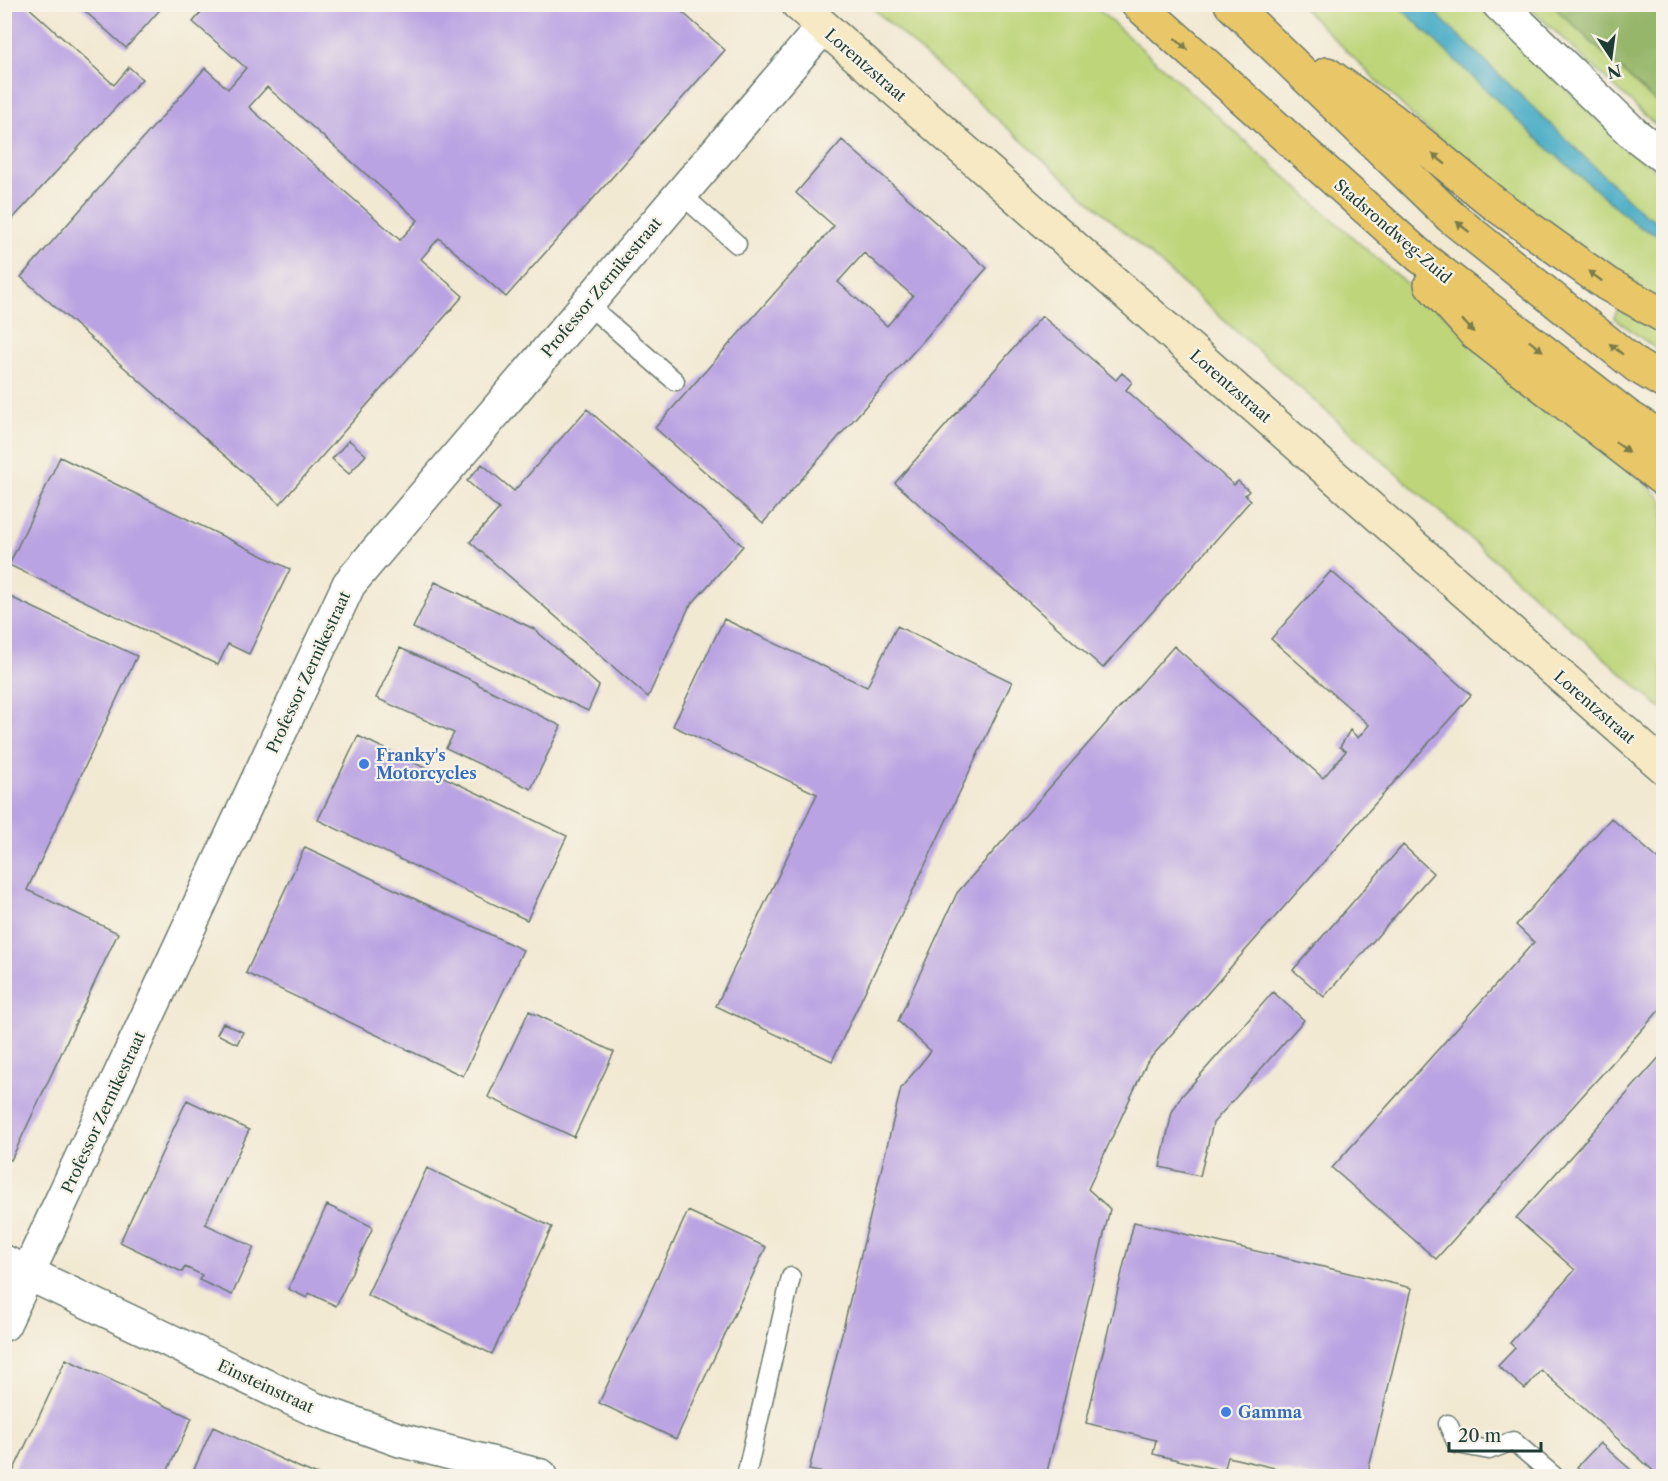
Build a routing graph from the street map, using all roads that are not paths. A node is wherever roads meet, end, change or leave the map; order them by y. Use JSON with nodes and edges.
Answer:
{"nodes":[{"id":1,"x":798,"y":4,"type":"edge"},
{"id":2,"x":1138,"y":4,"type":"edge"},
{"id":3,"x":1499,"y":4,"type":"edge"},
{"id":4,"x":1236,"y":9,"type":"edge"},
{"id":5,"x":823,"y":27,"type":"junction"},
{"id":6,"x":1664,"y":157,"type":"edge"},
{"id":7,"x":681,"y":194,"type":"junction"},
{"id":8,"x":1360,"y":204,"type":"junction"},
{"id":9,"x":737,"y":244,"type":"dead end"},
{"id":10,"x":587,"y":304,"type":"junction"},
{"id":11,"x":1664,"y":316,"type":"edge"},
{"id":12,"x":675,"y":381,"type":"dead end"},
{"id":13,"x":1664,"y":382,"type":"edge"},
{"id":14,"x":1664,"y":439,"type":"edge"},
{"id":15,"x":1664,"y":480,"type":"edge"},
{"id":16,"x":1664,"y":767,"type":"edge"},
{"id":17,"x":16,"y":1268,"type":"edge"},
{"id":18,"x":791,"y":1276,"type":"dead end"},
{"id":19,"x":4,"y":1324,"type":"edge"},
{"id":20,"x":1448,"y":1424,"type":"dead end"},
{"id":21,"x":541,"y":1476,"type":"edge"},
{"id":22,"x":746,"y":1476,"type":"edge"},
{"id":23,"x":1554,"y":1476,"type":"edge"}],
"edges":[{"from":1,"to":5,"type":"street","name":"Lorentzstraat"},
{"from":2,"to":8,"type":"highway","name":"Stadsrondweg-Zuid","one_way":true},
{"from":3,"to":6,"type":"street"},
{"from":11,"to":4,"type":"highway","one_way":true},
{"from":13,"to":4,"type":"highway","one_way":true},
{"from":5,"to":7,"type":"street","name":"Professor Zernikestraat"},
{"from":5,"to":16,"type":"street","name":"Lorentzstraat"},
{"from":7,"to":9,"type":"lane"},
{"from":7,"to":10,"type":"street","name":"Professor Zernikestraat"},
{"from":8,"to":14,"type":"highway","name":"Stadsrondweg-Zuid","one_way":true},
{"from":8,"to":15,"type":"highway","one_way":true},
{"from":10,"to":12,"type":"lane"},
{"from":10,"to":17,"type":"street","name":"Professor Zernikestraat"},
{"from":17,"to":19,"type":"street","name":"Professor Zernikestraat"},
{"from":17,"to":21,"type":"street","name":"Einsteinstraat"},
{"from":18,"to":22,"type":"lane"},
{"from":20,"to":23,"type":"lane"}]}
